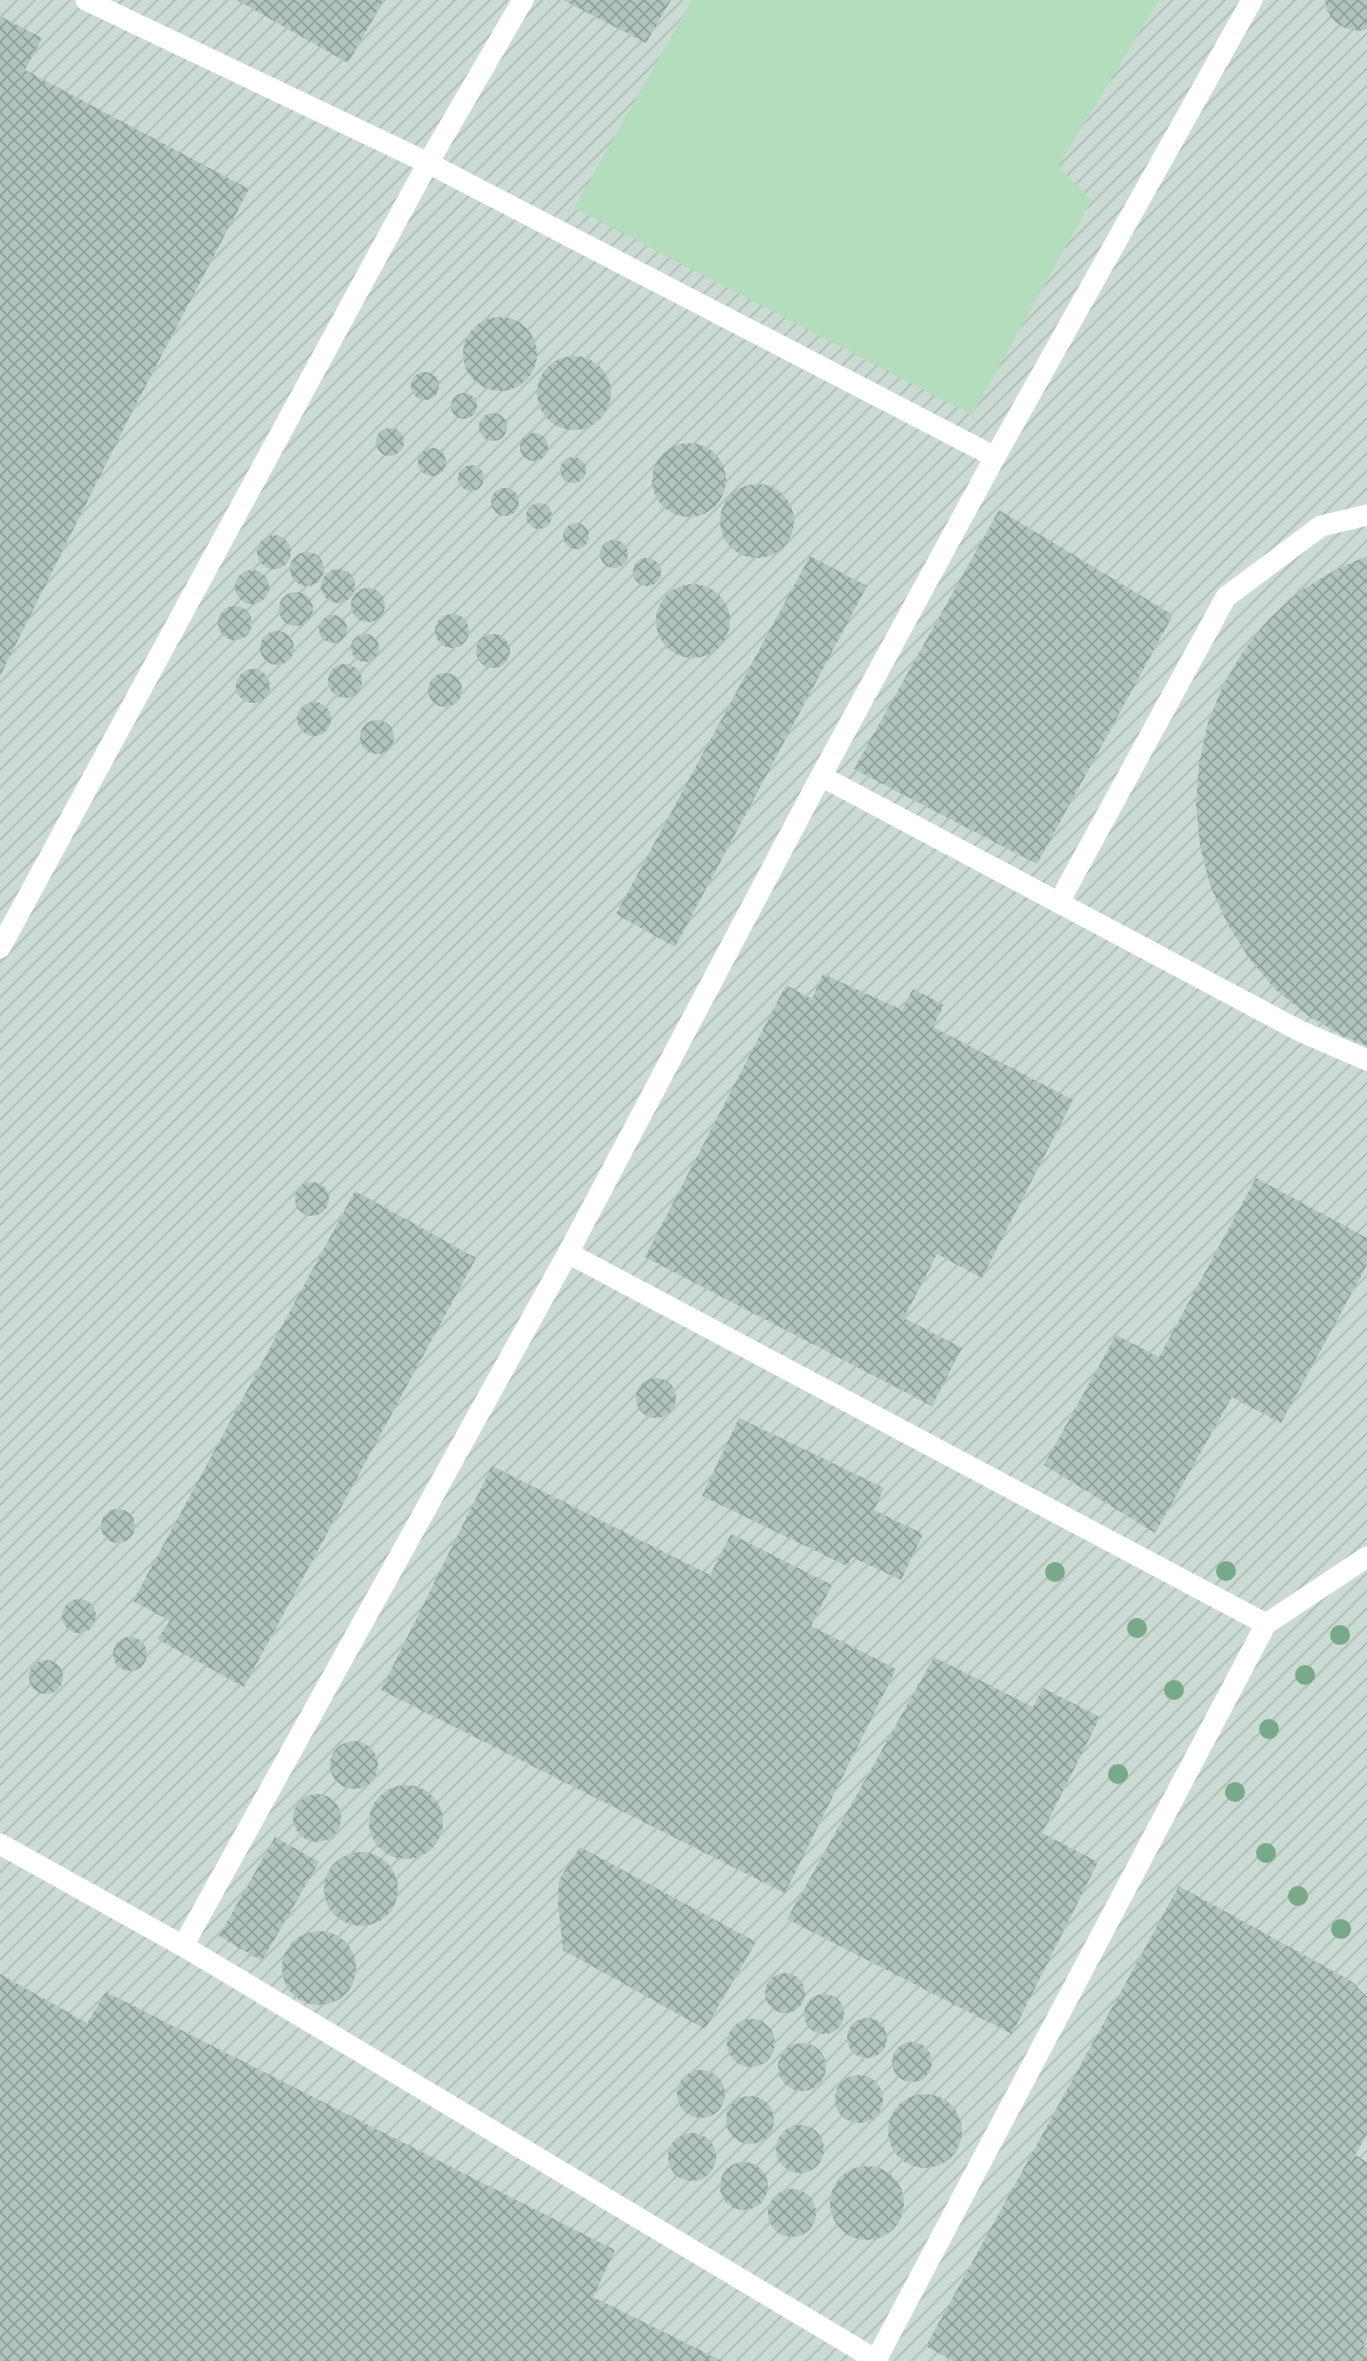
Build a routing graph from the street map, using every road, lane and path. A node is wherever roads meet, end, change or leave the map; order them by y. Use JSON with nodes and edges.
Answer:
{"nodes":[{"id":1,"x":86,"y":0,"type":"edge"},
{"id":2,"x":523,"y":0,"type":"edge"},
{"id":3,"x":1252,"y":0,"type":"edge"},
{"id":4,"x":428,"y":163,"type":"junction"},
{"id":5,"x":995,"y":457,"type":"junction"},
{"id":6,"x":1367,"y":515,"type":"edge"},
{"id":7,"x":821,"y":776,"type":"junction"},
{"id":8,"x":1059,"y":902,"type":"junction"},
{"id":9,"x":0,"y":948,"type":"edge"},
{"id":10,"x":1367,"y":1060,"type":"edge"},
{"id":11,"x":568,"y":1253,"type":"junction"},
{"id":12,"x":1367,"y":1557,"type":"edge"},
{"id":13,"x":1266,"y":1624,"type":"junction"},
{"id":14,"x":0,"y":1844,"type":"edge"},
{"id":15,"x":183,"y":1945,"type":"junction"},
{"id":16,"x":877,"y":2360,"type":"edge"}],
"edges":[{"from":1,"to":4,"type":"lane"},
{"from":2,"to":4,"type":"lane"},
{"from":3,"to":5,"type":"lane"},
{"from":4,"to":5,"type":"lane"},
{"from":4,"to":9,"type":"lane"},
{"from":5,"to":7,"type":"lane"},
{"from":6,"to":8,"type":"lane"},
{"from":7,"to":8,"type":"lane"},
{"from":7,"to":11,"type":"lane"},
{"from":8,"to":10,"type":"lane"},
{"from":11,"to":13,"type":"lane"},
{"from":11,"to":15,"type":"lane"},
{"from":12,"to":13,"type":"lane"},
{"from":13,"to":16,"type":"lane"},
{"from":14,"to":15,"type":"lane"},
{"from":15,"to":16,"type":"lane"}]}
